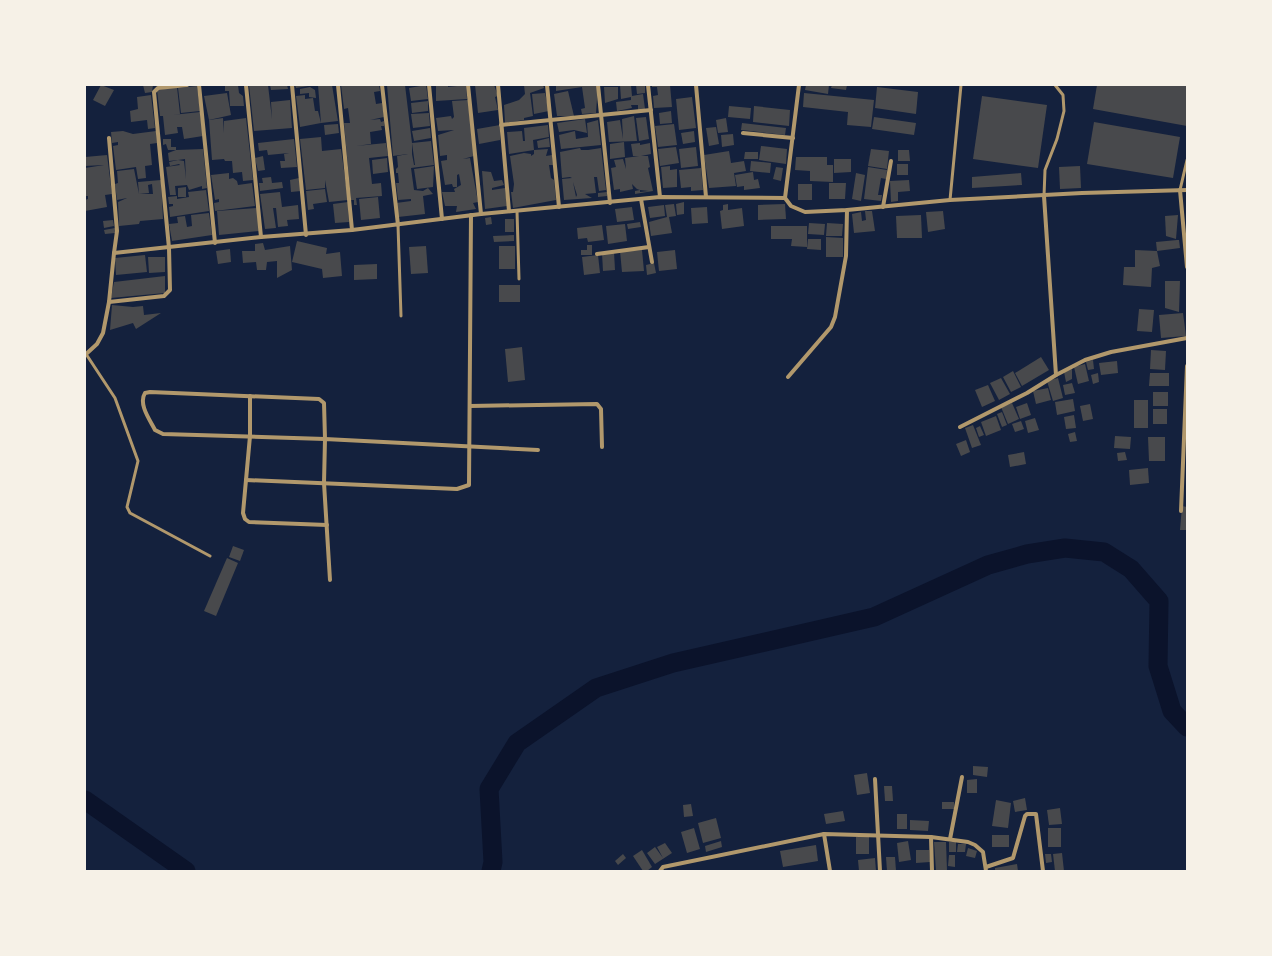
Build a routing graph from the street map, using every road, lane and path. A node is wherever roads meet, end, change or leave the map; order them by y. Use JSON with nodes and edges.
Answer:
{"nodes":[{"id":1,"x":187,"y":85,"type":"edge"},
{"id":2,"x":199,"y":85,"type":"edge"},
{"id":3,"x":246,"y":85,"type":"edge"},
{"id":4,"x":292,"y":85,"type":"edge"},
{"id":5,"x":338,"y":85,"type":"edge"},
{"id":6,"x":382,"y":85,"type":"edge"},
{"id":7,"x":429,"y":85,"type":"edge"},
{"id":8,"x":468,"y":85,"type":"edge"},
{"id":9,"x":498,"y":85,"type":"edge"},
{"id":10,"x":547,"y":85,"type":"edge"},
{"id":11,"x":598,"y":85,"type":"edge"},
{"id":12,"x":648,"y":85,"type":"edge"},
{"id":13,"x":696,"y":85,"type":"edge"},
{"id":14,"x":799,"y":85,"type":"edge"},
{"id":15,"x":961,"y":85,"type":"edge"},
{"id":16,"x":1055,"y":85,"type":"edge"},
{"id":17,"x":651,"y":110,"type":"junction"},
{"id":18,"x":600,"y":115,"type":"junction"},
{"id":19,"x":550,"y":120,"type":"junction"},
{"id":20,"x":501,"y":125,"type":"junction"},
{"id":21,"x":743,"y":133,"type":"dead end"},
{"id":22,"x":109,"y":138,"type":"dead end"},
{"id":23,"x":793,"y":138,"type":"junction"},
{"id":24,"x":891,"y":160,"type":"dead end"},
{"id":25,"x":1187,"y":160,"type":"edge"},
{"id":26,"x":1180,"y":190,"type":"junction"},
{"id":27,"x":1187,"y":190,"type":"edge"},
{"id":28,"x":1044,"y":196,"type":"junction"},
{"id":29,"x":660,"y":197,"type":"junction"},
{"id":30,"x":706,"y":197,"type":"junction"},
{"id":31,"x":785,"y":198,"type":"junction"},
{"id":32,"x":641,"y":199,"type":"junction"},
{"id":33,"x":950,"y":200,"type":"junction"},
{"id":34,"x":610,"y":203,"type":"junction"},
{"id":35,"x":559,"y":207,"type":"junction"},
{"id":36,"x":883,"y":207,"type":"junction"},
{"id":37,"x":847,"y":210,"type":"junction"},
{"id":38,"x":510,"y":211,"type":"junction"},
{"id":39,"x":517,"y":211,"type":"junction"},
{"id":40,"x":481,"y":214,"type":"junction"},
{"id":41,"x":471,"y":215,"type":"junction"},
{"id":42,"x":442,"y":219,"type":"junction"},
{"id":43,"x":398,"y":225,"type":"junction"},
{"id":44,"x":352,"y":230,"type":"junction"},
{"id":45,"x":306,"y":235,"type":"junction"},
{"id":46,"x":261,"y":237,"type":"junction"},
{"id":47,"x":215,"y":243,"type":"junction"},
{"id":48,"x":649,"y":247,"type":"junction"},
{"id":49,"x":169,"y":248,"type":"junction"},
{"id":50,"x":114,"y":253,"type":"junction"},
{"id":51,"x":597,"y":254,"type":"dead end"},
{"id":52,"x":652,"y":262,"type":"dead end"},
{"id":53,"x":1187,"y":267,"type":"edge"},
{"id":54,"x":519,"y":279,"type":"dead end"},
{"id":55,"x":109,"y":302,"type":"junction"},
{"id":56,"x":401,"y":316,"type":"dead end"},
{"id":57,"x":1187,"y":338,"type":"edge"},
{"id":58,"x":86,"y":355,"type":"edge"},
{"id":59,"x":1187,"y":366,"type":"edge"},
{"id":60,"x":1056,"y":375,"type":"junction"},
{"id":61,"x":788,"y":377,"type":"dead end"},
{"id":62,"x":250,"y":396,"type":"junction"},
{"id":63,"x":470,"y":406,"type":"junction"},
{"id":64,"x":960,"y":427,"type":"dead end"},
{"id":65,"x":250,"y":436,"type":"junction"},
{"id":66,"x":325,"y":439,"type":"junction"},
{"id":67,"x":470,"y":447,"type":"junction"},
{"id":68,"x":602,"y":447,"type":"dead end"},
{"id":69,"x":538,"y":450,"type":"dead end"},
{"id":70,"x":246,"y":480,"type":"junction"},
{"id":71,"x":324,"y":483,"type":"junction"},
{"id":72,"x":1181,"y":511,"type":"dead end"},
{"id":73,"x":327,"y":524,"type":"junction"},
{"id":74,"x":210,"y":556,"type":"dead end"},
{"id":75,"x":330,"y":580,"type":"dead end"},
{"id":76,"x":962,"y":777,"type":"dead end"},
{"id":77,"x":875,"y":779,"type":"dead end"},
{"id":78,"x":824,"y":834,"type":"junction"},
{"id":79,"x":878,"y":834,"type":"junction"},
{"id":80,"x":931,"y":837,"type":"junction"},
{"id":81,"x":950,"y":839,"type":"junction"},
{"id":82,"x":986,"y":869,"type":"edge"},
{"id":83,"x":660,"y":871,"type":"edge"},
{"id":84,"x":830,"y":871,"type":"edge"},
{"id":85,"x":880,"y":871,"type":"edge"},
{"id":86,"x":932,"y":871,"type":"edge"},
{"id":87,"x":1043,"y":871,"type":"edge"}],
"edges":[{"from":1,"to":49,"type":"street"},
{"from":2,"to":47,"type":"street"},
{"from":3,"to":46,"type":"street"},
{"from":4,"to":45,"type":"street"},
{"from":5,"to":44,"type":"street"},
{"from":6,"to":43,"type":"street"},
{"from":7,"to":42,"type":"street"},
{"from":8,"to":40,"type":"street"},
{"from":9,"to":20,"type":"street"},
{"from":10,"to":19,"type":"street"},
{"from":11,"to":18,"type":"street"},
{"from":12,"to":17,"type":"street"},
{"from":13,"to":30,"type":"street"},
{"from":14,"to":23,"type":"street"},
{"from":15,"to":33,"type":"lane"},
{"from":16,"to":28,"type":"lane"},
{"from":17,"to":18,"type":"street"},
{"from":17,"to":29,"type":"street"},
{"from":18,"to":19,"type":"street"},
{"from":18,"to":34,"type":"street"},
{"from":19,"to":20,"type":"street"},
{"from":19,"to":35,"type":"street"},
{"from":20,"to":38,"type":"street"},
{"from":21,"to":23,"type":"street"},
{"from":22,"to":50,"type":"street"},
{"from":23,"to":31,"type":"street"},
{"from":24,"to":36,"type":"street"},
{"from":25,"to":26,"type":"lane"},
{"from":26,"to":27,"type":"street"},
{"from":26,"to":28,"type":"street"},
{"from":26,"to":53,"type":"street"},
{"from":28,"to":33,"type":"street"},
{"from":28,"to":60,"type":"street"},
{"from":29,"to":30,"type":"street"},
{"from":29,"to":32,"type":"street"},
{"from":30,"to":31,"type":"street"},
{"from":31,"to":37,"type":"street"},
{"from":32,"to":34,"type":"street"},
{"from":32,"to":48,"type":"street"},
{"from":33,"to":36,"type":"street"},
{"from":34,"to":35,"type":"street"},
{"from":35,"to":39,"type":"street"},
{"from":36,"to":37,"type":"street"},
{"from":37,"to":61,"type":"street"},
{"from":38,"to":39,"type":"street"},
{"from":38,"to":40,"type":"street"},
{"from":39,"to":54,"type":"lane"},
{"from":40,"to":41,"type":"street"},
{"from":41,"to":42,"type":"street"},
{"from":41,"to":63,"type":"street"},
{"from":42,"to":43,"type":"street"},
{"from":43,"to":44,"type":"street"},
{"from":43,"to":56,"type":"lane"},
{"from":44,"to":45,"type":"street"},
{"from":45,"to":46,"type":"street"},
{"from":46,"to":47,"type":"street"},
{"from":47,"to":49,"type":"street"},
{"from":48,"to":51,"type":"street"},
{"from":48,"to":52,"type":"street"},
{"from":49,"to":50,"type":"street"},
{"from":49,"to":55,"type":"street"},
{"from":50,"to":55,"type":"street"},
{"from":55,"to":58,"type":"street"},
{"from":57,"to":60,"type":"street"},
{"from":58,"to":74,"type":"lane"},
{"from":59,"to":72,"type":"street"},
{"from":60,"to":64,"type":"street"},
{"from":62,"to":65,"type":"street"},
{"from":62,"to":65,"type":"street"},
{"from":62,"to":66,"type":"street"},
{"from":63,"to":67,"type":"street"},
{"from":63,"to":68,"type":"street"},
{"from":65,"to":66,"type":"street"},
{"from":65,"to":70,"type":"street"},
{"from":66,"to":67,"type":"street"},
{"from":66,"to":71,"type":"street"},
{"from":67,"to":69,"type":"street"},
{"from":67,"to":71,"type":"street"},
{"from":70,"to":71,"type":"street"},
{"from":70,"to":73,"type":"street"},
{"from":71,"to":73,"type":"street"},
{"from":73,"to":75,"type":"street"},
{"from":76,"to":81,"type":"street"},
{"from":77,"to":79,"type":"street"},
{"from":78,"to":79,"type":"street"},
{"from":78,"to":83,"type":"street"},
{"from":78,"to":84,"type":"street"},
{"from":79,"to":80,"type":"street"},
{"from":79,"to":85,"type":"street"},
{"from":80,"to":81,"type":"street"},
{"from":80,"to":86,"type":"street"},
{"from":81,"to":82,"type":"street"},
{"from":82,"to":87,"type":"street"}]}
